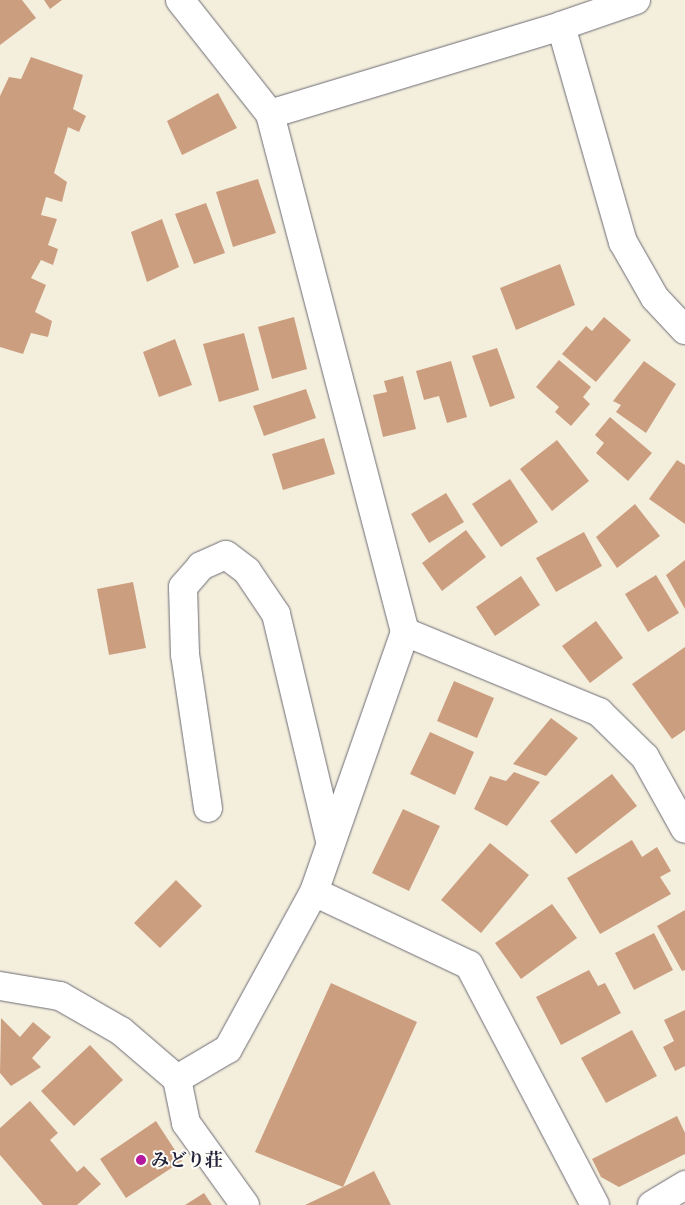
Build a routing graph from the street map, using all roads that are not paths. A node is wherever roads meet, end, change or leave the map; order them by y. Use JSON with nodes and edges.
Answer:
{"nodes":[{"id":1,"x":180,"y":0,"type":"edge"},
{"id":2,"x":636,"y":0,"type":"edge"},
{"id":3,"x":561,"y":26,"type":"junction"},
{"id":4,"x":270,"y":114,"type":"junction"},
{"id":5,"x":685,"y":330,"type":"edge"},
{"id":6,"x":405,"y":632,"type":"junction"},
{"id":7,"x":208,"y":808,"type":"dead end"},
{"id":8,"x":684,"y":825,"type":"edge"},
{"id":9,"x":331,"y":844,"type":"junction"},
{"id":10,"x":314,"y":892,"type":"junction"},
{"id":11,"x":0,"y":986,"type":"edge"},
{"id":12,"x":177,"y":1080,"type":"junction"},
{"id":13,"x":685,"y":1185,"type":"edge"},
{"id":14,"x":245,"y":1205,"type":"edge"},
{"id":15,"x":595,"y":1205,"type":"edge"},
{"id":16,"x":652,"y":1205,"type":"edge"}],
"edges":[{"from":1,"to":4,"type":"street"},
{"from":2,"to":3,"type":"street"},
{"from":3,"to":4,"type":"street"},
{"from":3,"to":5,"type":"street"},
{"from":4,"to":6,"type":"street"},
{"from":6,"to":8,"type":"street"},
{"from":6,"to":9,"type":"street"},
{"from":7,"to":9,"type":"street"},
{"from":9,"to":10,"type":"street"},
{"from":10,"to":12,"type":"street"},
{"from":10,"to":15,"type":"street"},
{"from":11,"to":12,"type":"street"},
{"from":12,"to":14,"type":"street"},
{"from":13,"to":16,"type":"street"}]}
